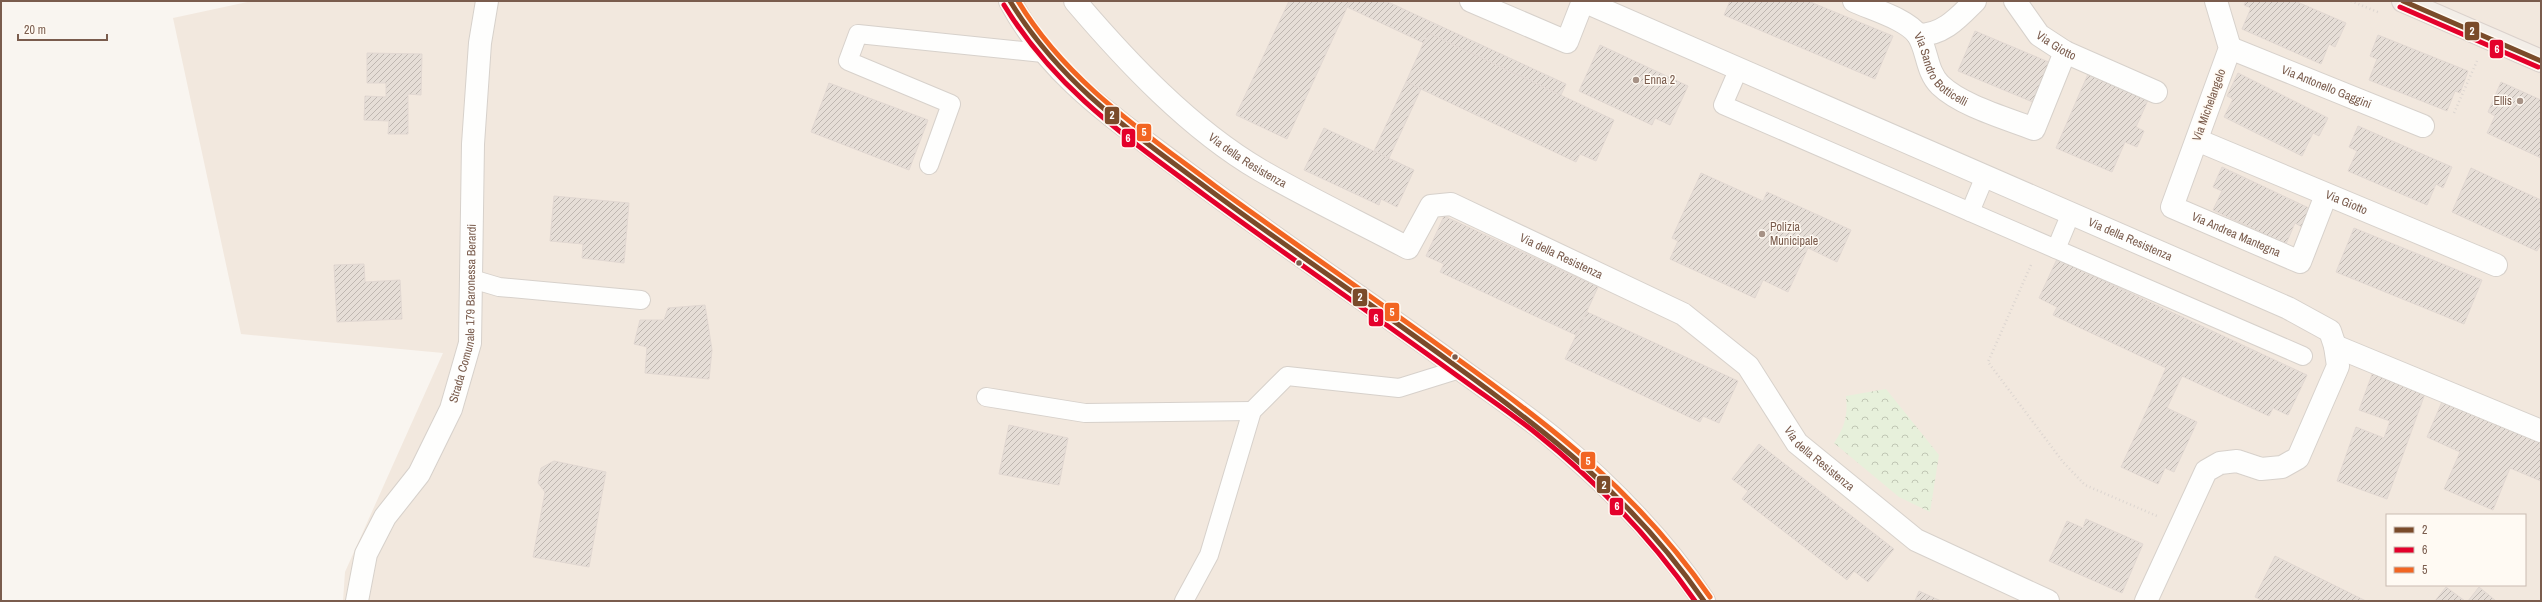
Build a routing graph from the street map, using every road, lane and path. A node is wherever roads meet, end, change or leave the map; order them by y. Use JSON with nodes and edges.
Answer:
{"nodes":[{"id":1,"x":487,"y":1,"type":"edge"},
{"id":2,"x":1010,"y":1,"type":"edge"},
{"id":3,"x":1075,"y":1,"type":"edge"},
{"id":4,"x":1471,"y":1,"type":"edge"},
{"id":5,"x":1583,"y":1,"type":"edge"},
{"id":6,"x":1854,"y":1,"type":"edge"},
{"id":7,"x":1975,"y":1,"type":"edge"},
{"id":8,"x":2015,"y":1,"type":"edge"},
{"id":9,"x":2216,"y":1,"type":"edge"},
{"id":10,"x":2403,"y":1,"type":"edge"},
{"id":11,"x":1918,"y":35,"type":"junction"},
{"id":12,"x":2230,"y":48,"type":"junction"},
{"id":13,"x":2065,"y":52,"type":"junction"},
{"id":14,"x":1043,"y":53,"type":"junction"},
{"id":15,"x":2479,"y":55,"type":"dead end"},
{"id":16,"x":2541,"y":61,"type":"edge"},
{"id":17,"x":1739,"y":68,"type":"junction"},
{"id":18,"x":2156,"y":92,"type":"dead end"},
{"id":19,"x":2454,"y":113,"type":"dead end"},
{"id":20,"x":2423,"y":126,"type":"dead end"},
{"id":21,"x":2197,"y":140,"type":"junction"},
{"id":22,"x":929,"y":165,"type":"dead end"},
{"id":23,"x":1985,"y":176,"type":"junction"},
{"id":24,"x":2326,"y":195,"type":"junction"},
{"id":25,"x":2172,"y":207,"type":"joint"},
{"id":26,"x":1970,"y":212,"type":"junction"},
{"id":27,"x":2071,"y":213,"type":"junction"},
{"id":28,"x":2048,"y":246,"type":"junction"},
{"id":29,"x":2496,"y":265,"type":"dead end"},
{"id":30,"x":472,"y":279,"type":"junction"},
{"id":31,"x":641,"y":300,"type":"dead end"},
{"id":32,"x":2335,"y":346,"type":"junction"},
{"id":33,"x":2303,"y":356,"type":"dead end"},
{"id":34,"x":1460,"y":369,"type":"junction"},
{"id":35,"x":986,"y":397,"type":"dead end"},
{"id":36,"x":1252,"y":411,"type":"junction"},
{"id":37,"x":2541,"y":431,"type":"edge"},
{"id":38,"x":2153,"y":514,"type":"dead end"},
{"id":39,"x":357,"y":601,"type":"edge"},
{"id":40,"x":1184,"y":601,"type":"edge"},
{"id":41,"x":1704,"y":601,"type":"edge"},
{"id":42,"x":2048,"y":601,"type":"edge"},
{"id":43,"x":2146,"y":601,"type":"edge"}],
"edges":[{"from":1,"to":30,"type":"street","name":"Strada Comunale 179 Baronessa Berardi"},
{"from":2,"to":14,"type":"street"},
{"from":3,"to":42,"type":"street","name":"Via della Resistenza"},
{"from":4,"to":5,"type":"street"},
{"from":5,"to":17,"type":"street","name":"Via della Resistenza"},
{"from":6,"to":11,"type":"street","name":"Via Sandro Botticelli"},
{"from":7,"to":11,"type":"street"},
{"from":8,"to":13,"type":"street","name":"Via Giotto"},
{"from":9,"to":12,"type":"street"},
{"from":10,"to":16,"type":"main road"},
{"from":11,"to":13,"type":"street","name":"Via Sandro Botticelli"},
{"from":12,"to":20,"type":"street","name":"Via Antonello Gaggini"},
{"from":12,"to":21,"type":"street","name":"Via Michelangelo"},
{"from":13,"to":18,"type":"street","name":"Via Giotto"},
{"from":14,"to":22,"type":"lane"},
{"from":14,"to":34,"type":"street"},
{"from":15,"to":19,"type":"path"},
{"from":17,"to":23,"type":"street","name":"Via della Resistenza"},
{"from":17,"to":26,"type":"lane"},
{"from":21,"to":24,"type":"street","name":"Via Giotto"},
{"from":21,"to":25,"type":"street","name":"Via Michelangelo"},
{"from":23,"to":26,"type":"lane"},
{"from":23,"to":27,"type":"street","name":"Via della Resistenza"},
{"from":24,"to":25,"type":"street","name":"Via Andrea Mantegna"},
{"from":24,"to":29,"type":"street","name":"Via Giotto"},
{"from":26,"to":28,"type":"lane"},
{"from":27,"to":28,"type":"lane"},
{"from":27,"to":32,"type":"street","name":"Via della Resistenza"},
{"from":28,"to":33,"type":"lane"},
{"from":28,"to":38,"type":"path"},
{"from":30,"to":31,"type":"lane"},
{"from":30,"to":39,"type":"street","name":"Strada Comunale 179 Baronessa Berardi"},
{"from":32,"to":37,"type":"street"},
{"from":32,"to":43,"type":"street","name":"Via della Resistenza"},
{"from":34,"to":36,"type":"lane"},
{"from":34,"to":41,"type":"street"},
{"from":35,"to":36,"type":"lane"},
{"from":36,"to":40,"type":"lane"}]}
